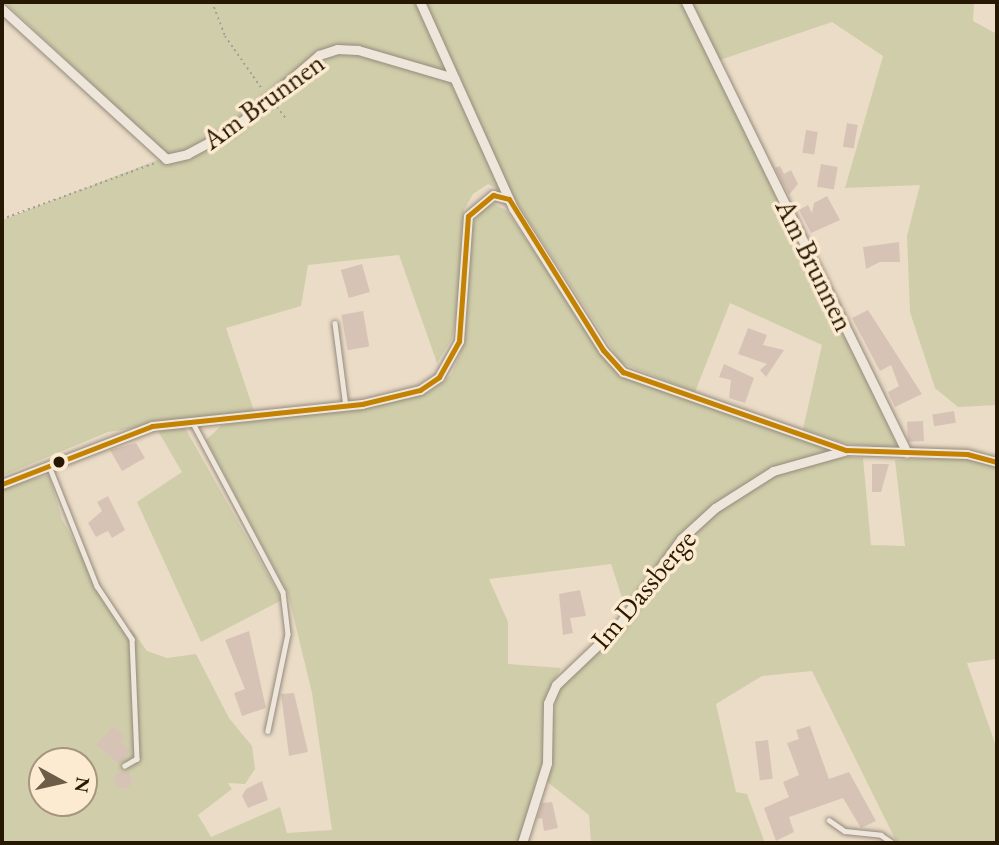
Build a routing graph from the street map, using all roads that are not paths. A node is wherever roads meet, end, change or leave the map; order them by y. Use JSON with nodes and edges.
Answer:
{"nodes":[{"id":1,"x":420,"y":2,"type":"edge"},
{"id":2,"x":686,"y":2,"type":"edge"},
{"id":3,"x":2,"y":9,"type":"edge"},
{"id":4,"x":454,"y":78,"type":"junction"},
{"id":5,"x":509,"y":199,"type":"junction"},
{"id":6,"x":335,"y":323,"type":"dead end"},
{"id":7,"x":346,"y":406,"type":"junction"},
{"id":8,"x":193,"y":422,"type":"junction"},
{"id":9,"x":846,"y":450,"type":"junction"},
{"id":10,"x":907,"y":453,"type":"junction"},
{"id":11,"x":997,"y":461,"type":"edge"},
{"id":12,"x":50,"y":468,"type":"junction"},
{"id":13,"x":2,"y":484,"type":"edge"},
{"id":14,"x":268,"y":731,"type":"dead end"},
{"id":15,"x":125,"y":766,"type":"dead end"},
{"id":16,"x":829,"y":820,"type":"dead end"},
{"id":17,"x":522,"y":843,"type":"edge"},
{"id":18,"x":892,"y":843,"type":"edge"}],
"edges":[{"from":1,"to":4,"type":"street"},
{"from":2,"to":10,"type":"street","name":"Am Brunnen"},
{"from":3,"to":4,"type":"street","name":"Am Brunnen"},
{"from":4,"to":5,"type":"street"},
{"from":5,"to":7,"type":"street"},
{"from":5,"to":9,"type":"street"},
{"from":6,"to":7,"type":"lane"},
{"from":7,"to":8,"type":"street"},
{"from":8,"to":12,"type":"street"},
{"from":8,"to":14,"type":"lane"},
{"from":9,"to":10,"type":"street"},
{"from":9,"to":17,"type":"street","name":"Im Dassberge"},
{"from":10,"to":11,"type":"street"},
{"from":12,"to":13,"type":"street"},
{"from":12,"to":15,"type":"lane"},
{"from":16,"to":18,"type":"lane"}]}
